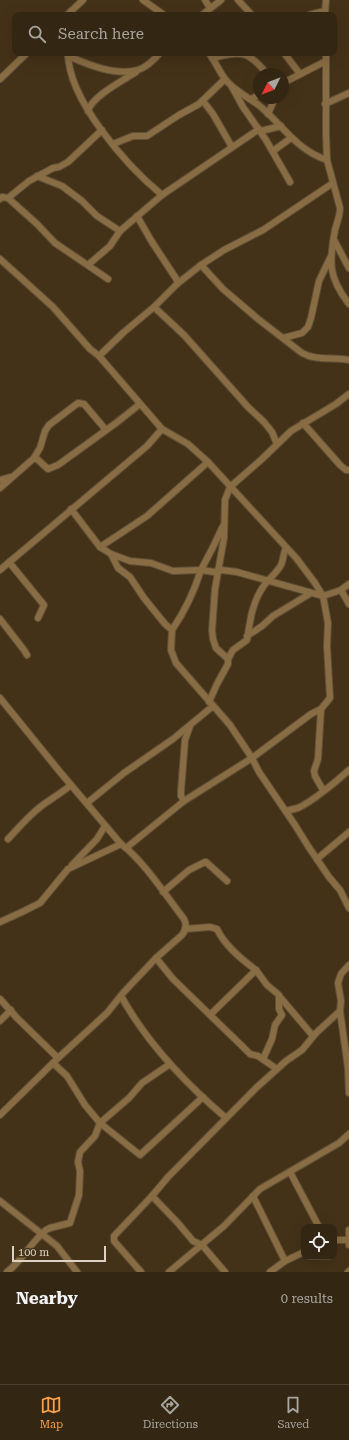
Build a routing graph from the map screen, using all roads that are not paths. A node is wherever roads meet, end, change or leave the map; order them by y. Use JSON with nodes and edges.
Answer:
{"nodes":[{"id":1,"x":83,"y":0,"type":"edge"},
{"id":2,"x":144,"y":0,"type":"edge"},
{"id":3,"x":205,"y":0,"type":"edge"},
{"id":4,"x":221,"y":0,"type":"edge"},
{"id":5,"x":238,"y":0,"type":"edge"},
{"id":6,"x":326,"y":0,"type":"edge"},
{"id":7,"x":210,"y":8,"type":"junction"},
{"id":8,"x":72,"y":12,"type":"edge"},
{"id":9,"x":160,"y":12,"type":"edge"},
{"id":10,"x":205,"y":12,"type":"edge"},
{"id":11,"x":249,"y":12,"type":"edge"},
{"id":12,"x":325,"y":12,"type":"edge"},
{"id":13,"x":24,"y":56,"type":"edge"},
{"id":14,"x":68,"y":56,"type":"edge"},
{"id":15,"x":72,"y":56,"type":"edge"},
{"id":16,"x":157,"y":56,"type":"edge"},
{"id":17,"x":211,"y":56,"type":"edge"},
{"id":18,"x":249,"y":56,"type":"edge"},
{"id":19,"x":286,"y":56,"type":"edge"},
{"id":20,"x":326,"y":56,"type":"edge"},
{"id":21,"x":326,"y":61,"type":"junction"},
{"id":22,"x":262,"y":68,"type":"edge"},
{"id":23,"x":139,"y":70,"type":"junction"},
{"id":24,"x":300,"y":74,"type":"junction"},
{"id":25,"x":0,"y":79,"type":"edge"},
{"id":26,"x":224,"y":79,"type":"junction"},
{"id":27,"x":289,"y":80,"type":"edge"},
{"id":28,"x":231,"y":85,"type":"junction"},
{"id":29,"x":349,"y":93,"type":"edge"},
{"id":30,"x":203,"y":100,"type":"junction"},
{"id":31,"x":251,"y":100,"type":"joint"},
{"id":32,"x":272,"y":104,"type":"edge"},
{"id":33,"x":326,"y":104,"type":"junction"},
{"id":34,"x":88,"y":111,"type":"junction"},
{"id":35,"x":268,"y":114,"type":"junction"},
{"id":36,"x":280,"y":126,"type":"junction"},
{"id":37,"x":102,"y":130,"type":"junction"},
{"id":38,"x":260,"y":130,"type":"junction"},
{"id":39,"x":292,"y":138,"type":"junction"},
{"id":40,"x":113,"y":144,"type":"junction"},
{"id":41,"x":232,"y":148,"type":"junction"},
{"id":42,"x":273,"y":151,"type":"junction"},
{"id":43,"x":327,"y":160,"type":"junction"},
{"id":44,"x":37,"y":176,"type":"junction"},
{"id":45,"x":290,"y":182,"type":"dead end"},
{"id":46,"x":333,"y":183,"type":"junction"},
{"id":47,"x":162,"y":195,"type":"junction"},
{"id":48,"x":8,"y":198,"type":"junction"},
{"id":49,"x":0,"y":199,"type":"edge"},
{"id":50,"x":137,"y":216,"type":"junction"},
{"id":51,"x":120,"y":231,"type":"junction"},
{"id":52,"x":334,"y":240,"type":"junction"},
{"id":53,"x":331,"y":257,"type":"junction"},
{"id":54,"x":0,"y":259,"type":"edge"},
{"id":55,"x":88,"y":265,"type":"junction"},
{"id":56,"x":200,"y":265,"type":"junction"},
{"id":57,"x":349,"y":268,"type":"edge"},
{"id":58,"x":108,"y":279,"type":"dead end"},
{"id":59,"x":177,"y":284,"type":"junction"},
{"id":60,"x":349,"y":303,"type":"edge"},
{"id":61,"x":154,"y":307,"type":"junction"},
{"id":62,"x":283,"y":338,"type":"junction"},
{"id":63,"x":99,"y":356,"type":"junction"},
{"id":64,"x":349,"y":360,"type":"edge"},
{"id":65,"x":349,"y":394,"type":"edge"},
{"id":66,"x":140,"y":404,"type":"junction"},
{"id":67,"x":303,"y":423,"type":"junction"},
{"id":68,"x":162,"y":429,"type":"junction"},
{"id":69,"x":106,"y":430,"type":"junction"},
{"id":70,"x":277,"y":444,"type":"junction"},
{"id":71,"x":34,"y":458,"type":"junction"},
{"id":72,"x":208,"y":462,"type":"junction"},
{"id":73,"x":349,"y":470,"type":"edge"},
{"id":74,"x":13,"y":477,"type":"junction"},
{"id":75,"x":0,"y":480,"type":"edge"},
{"id":76,"x":230,"y":487,"type":"junction"},
{"id":77,"x":0,"y":488,"type":"edge"},
{"id":78,"x":71,"y":510,"type":"junction"},
{"id":79,"x":224,"y":523,"type":"junction"},
{"id":80,"x":100,"y":547,"type":"junction"},
{"id":81,"x":286,"y":548,"type":"junction"},
{"id":82,"x":111,"y":554,"type":"junction"},
{"id":83,"x":9,"y":562,"type":"junction"},
{"id":84,"x":0,"y":570,"type":"edge"},
{"id":85,"x":200,"y":570,"type":"junction"},
{"id":86,"x":218,"y":571,"type":"junction"},
{"id":87,"x":267,"y":581,"type":"junction"},
{"id":88,"x":349,"y":584,"type":"edge"},
{"id":89,"x":341,"y":590,"type":"junction"},
{"id":90,"x":310,"y":593,"type":"junction"},
{"id":91,"x":323,"y":596,"type":"junction"},
{"id":92,"x":349,"y":604,"type":"edge"},
{"id":93,"x":0,"y":618,"type":"edge"},
{"id":94,"x":38,"y":618,"type":"dead end"},
{"id":95,"x":172,"y":630,"type":"junction"},
{"id":96,"x":247,"y":636,"type":"junction"},
{"id":97,"x":27,"y":655,"type":"dead end"},
{"id":98,"x":228,"y":659,"type":"junction"},
{"id":99,"x":0,"y":698,"type":"edge"},
{"id":100,"x":211,"y":704,"type":"junction"},
{"id":101,"x":321,"y":709,"type":"junction"},
{"id":102,"x":190,"y":725,"type":"junction"},
{"id":103,"x":252,"y":758,"type":"junction"},
{"id":104,"x":349,"y":770,"type":"edge"},
{"id":105,"x":71,"y":785,"type":"junction"},
{"id":106,"x":323,"y":790,"type":"junction"},
{"id":107,"x":184,"y":801,"type":"junction"},
{"id":108,"x":87,"y":803,"type":"junction"},
{"id":109,"x":286,"y":811,"type":"junction"},
{"id":110,"x":106,"y":826,"type":"junction"},
{"id":111,"x":349,"y":832,"type":"edge"},
{"id":112,"x":8,"y":839,"type":"dead end"},
{"id":113,"x":124,"y":846,"type":"junction"},
{"id":114,"x":317,"y":859,"type":"junction"},
{"id":115,"x":68,"y":869,"type":"junction"},
{"id":116,"x":227,"y":882,"type":"dead end"},
{"id":117,"x":163,"y":892,"type":"junction"},
{"id":118,"x":349,"y":908,"type":"edge"},
{"id":119,"x":0,"y":922,"type":"edge"},
{"id":120,"x":186,"y":929,"type":"junction"},
{"id":121,"x":156,"y":958,"type":"junction"},
{"id":122,"x":349,"y":965,"type":"edge"},
{"id":123,"x":256,"y":970,"type":"junction"},
{"id":124,"x":121,"y":996,"type":"junction"},
{"id":125,"x":280,"y":996,"type":"junction"},
{"id":126,"x":0,"y":999,"type":"edge"},
{"id":127,"x":11,"y":1010,"type":"junction"},
{"id":128,"x":340,"y":1011,"type":"junction"},
{"id":129,"x":210,"y":1016,"type":"junction"},
{"id":130,"x":0,"y":1021,"type":"edge"},
{"id":131,"x":313,"y":1036,"type":"junction"},
{"id":132,"x":58,"y":1058,"type":"junction"},
{"id":133,"x":263,"y":1059,"type":"junction"},
{"id":134,"x":348,"y":1060,"type":"edge"},
{"id":135,"x":53,"y":1063,"type":"junction"},
{"id":136,"x":170,"y":1064,"type":"junction"},
{"id":137,"x":277,"y":1069,"type":"junction"},
{"id":138,"x":349,"y":1092,"type":"edge"},
{"id":139,"x":203,"y":1097,"type":"junction"},
{"id":140,"x":0,"y":1115,"type":"edge"},
{"id":141,"x":226,"y":1118,"type":"junction"},
{"id":142,"x":100,"y":1123,"type":"junction"},
{"id":143,"x":349,"y":1134,"type":"edge"},
{"id":144,"x":290,"y":1172,"type":"junction"},
{"id":145,"x":152,"y":1196,"type":"junction"},
{"id":146,"x":253,"y":1196,"type":"junction"},
{"id":147,"x":0,"y":1201,"type":"edge"},
{"id":148,"x":317,"y":1224,"type":"edge"},
{"id":149,"x":349,"y":1230,"type":"edge"},
{"id":150,"x":42,"y":1233,"type":"junction"},
{"id":151,"x":337,"y":1240,"type":"edge"},
{"id":152,"x":349,"y":1240,"type":"edge"},
{"id":153,"x":349,"y":1244,"type":"edge"},
{"id":154,"x":202,"y":1245,"type":"junction"},
{"id":155,"x":301,"y":1253,"type":"edge"},
{"id":156,"x":285,"y":1260,"type":"junction"},
{"id":157,"x":7,"y":1272,"type":"edge"},
{"id":158,"x":77,"y":1272,"type":"edge"},
{"id":159,"x":141,"y":1272,"type":"edge"},
{"id":160,"x":169,"y":1272,"type":"edge"},
{"id":161,"x":225,"y":1272,"type":"edge"},
{"id":162,"x":270,"y":1272,"type":"edge"}],
"edges":[{"from":1,"to":8,"type":"street"},
{"from":2,"to":9,"type":"street"},
{"from":3,"to":7,"type":"street"},
{"from":4,"to":7,"type":"street"},
{"from":5,"to":11,"type":"street"},
{"from":6,"to":12,"type":"street"},
{"from":7,"to":10,"type":"street"},
{"from":13,"to":25,"type":"street"},
{"from":14,"to":34,"type":"street"},
{"from":15,"to":23,"type":"street"},
{"from":16,"to":23,"type":"street"},
{"from":17,"to":26,"type":"street"},
{"from":18,"to":22,"type":"street"},
{"from":19,"to":24,"type":"street"},
{"from":20,"to":21,"type":"street"},
{"from":21,"to":24,"type":"street"},
{"from":21,"to":33,"type":"street"},
{"from":23,"to":34,"type":"street"},
{"from":24,"to":27,"type":"street"},
{"from":26,"to":28,"type":"street"},
{"from":26,"to":30,"type":"street"},
{"from":28,"to":31,"type":"street"},
{"from":28,"to":38,"type":"street"},
{"from":29,"to":33,"type":"street"},
{"from":30,"to":40,"type":"street"},
{"from":30,"to":41,"type":"street"},
{"from":31,"to":35,"type":"street"},
{"from":32,"to":35,"type":"street"},
{"from":33,"to":43,"type":"street"},
{"from":34,"to":37,"type":"street"},
{"from":35,"to":36,"type":"street"},
{"from":36,"to":38,"type":"street"},
{"from":36,"to":39,"type":"street"},
{"from":37,"to":40,"type":"street"},
{"from":37,"to":44,"type":"street"},
{"from":38,"to":41,"type":"street"},
{"from":38,"to":42,"type":"street"},
{"from":39,"to":42,"type":"street"},
{"from":39,"to":43,"type":"street"},
{"from":40,"to":47,"type":"street"},
{"from":41,"to":47,"type":"street"},
{"from":42,"to":45,"type":"street"},
{"from":43,"to":46,"type":"street"},
{"from":44,"to":48,"type":"street"},
{"from":44,"to":51,"type":"street"},
{"from":46,"to":52,"type":"street"},
{"from":46,"to":56,"type":"street"},
{"from":47,"to":50,"type":"street"},
{"from":48,"to":49,"type":"street"},
{"from":48,"to":55,"type":"street"},
{"from":50,"to":51,"type":"street"},
{"from":50,"to":59,"type":"street"},
{"from":51,"to":55,"type":"street"},
{"from":52,"to":53,"type":"street"},
{"from":52,"to":57,"type":"street"},
{"from":53,"to":60,"type":"street"},
{"from":53,"to":62,"type":"street"},
{"from":54,"to":63,"type":"street"},
{"from":55,"to":58,"type":"street"},
{"from":56,"to":59,"type":"street"},
{"from":56,"to":62,"type":"street"},
{"from":59,"to":61,"type":"street"},
{"from":61,"to":63,"type":"street"},
{"from":61,"to":70,"type":"street"},
{"from":62,"to":64,"type":"street"},
{"from":63,"to":66,"type":"street"},
{"from":65,"to":67,"type":"street"},
{"from":66,"to":68,"type":"street"},
{"from":66,"to":69,"type":"street"},
{"from":67,"to":70,"type":"street"},
{"from":67,"to":73,"type":"street"},
{"from":68,"to":72,"type":"street"},
{"from":68,"to":78,"type":"street"},
{"from":69,"to":71,"type":"street"},
{"from":69,"to":71,"type":"street"},
{"from":70,"to":76,"type":"street"},
{"from":71,"to":74,"type":"street"},
{"from":72,"to":76,"type":"street"},
{"from":72,"to":80,"type":"street"},
{"from":74,"to":75,"type":"street"},
{"from":74,"to":77,"type":"street"},
{"from":76,"to":79,"type":"street"},
{"from":76,"to":81,"type":"street"},
{"from":78,"to":80,"type":"street"},
{"from":78,"to":83,"type":"street"},
{"from":79,"to":85,"type":"street"},
{"from":79,"to":86,"type":"street"},
{"from":80,"to":82,"type":"street"},
{"from":81,"to":87,"type":"street"},
{"from":81,"to":91,"type":"street"},
{"from":82,"to":85,"type":"street"},
{"from":82,"to":95,"type":"street"},
{"from":83,"to":84,"type":"street"},
{"from":83,"to":94,"type":"street"},
{"from":85,"to":86,"type":"street"},
{"from":85,"to":95,"type":"street"},
{"from":86,"to":87,"type":"street"},
{"from":86,"to":98,"type":"street"},
{"from":87,"to":90,"type":"street"},
{"from":87,"to":96,"type":"street"},
{"from":88,"to":89,"type":"street"},
{"from":89,"to":91,"type":"street"},
{"from":89,"to":92,"type":"street"},
{"from":90,"to":91,"type":"street"},
{"from":90,"to":96,"type":"street"},
{"from":91,"to":101,"type":"street"},
{"from":93,"to":97,"type":"street"},
{"from":95,"to":100,"type":"street"},
{"from":96,"to":98,"type":"street"},
{"from":98,"to":100,"type":"street"},
{"from":99,"to":105,"type":"street"},
{"from":100,"to":102,"type":"street"},
{"from":100,"to":103,"type":"street"},
{"from":101,"to":103,"type":"street"},
{"from":101,"to":106,"type":"street"},
{"from":102,"to":107,"type":"street"},
{"from":102,"to":108,"type":"street"},
{"from":103,"to":107,"type":"street"},
{"from":103,"to":109,"type":"street"},
{"from":104,"to":106,"type":"street"},
{"from":105,"to":108,"type":"street"},
{"from":105,"to":112,"type":"street"},
{"from":106,"to":109,"type":"street"},
{"from":107,"to":113,"type":"street"},
{"from":108,"to":110,"type":"street"},
{"from":109,"to":114,"type":"street"},
{"from":110,"to":113,"type":"street"},
{"from":110,"to":115,"type":"street"},
{"from":111,"to":114,"type":"street"},
{"from":113,"to":115,"type":"street"},
{"from":113,"to":117,"type":"street"},
{"from":114,"to":118,"type":"street"},
{"from":115,"to":119,"type":"street"},
{"from":116,"to":117,"type":"street"},
{"from":117,"to":120,"type":"street"},
{"from":120,"to":121,"type":"street"},
{"from":120,"to":123,"type":"street"},
{"from":121,"to":124,"type":"street"},
{"from":121,"to":129,"type":"street"},
{"from":122,"to":128,"type":"street"},
{"from":123,"to":125,"type":"street"},
{"from":123,"to":129,"type":"street"},
{"from":124,"to":132,"type":"street"},
{"from":124,"to":136,"type":"street"},
{"from":125,"to":131,"type":"street"},
{"from":125,"to":133,"type":"street"},
{"from":126,"to":127,"type":"street"},
{"from":127,"to":130,"type":"street"},
{"from":127,"to":132,"type":"street"},
{"from":128,"to":131,"type":"street"},
{"from":128,"to":134,"type":"street"},
{"from":129,"to":133,"type":"street"},
{"from":131,"to":137,"type":"street"},
{"from":132,"to":135,"type":"street"},
{"from":133,"to":137,"type":"street"},
{"from":134,"to":138,"type":"street"},
{"from":135,"to":140,"type":"street"},
{"from":135,"to":142,"type":"street"},
{"from":136,"to":139,"type":"street"},
{"from":136,"to":142,"type":"street"},
{"from":137,"to":141,"type":"street"},
{"from":139,"to":141,"type":"street"},
{"from":139,"to":142,"type":"street"},
{"from":141,"to":145,"type":"street"},
{"from":142,"to":150,"type":"street"},
{"from":143,"to":144,"type":"street"},
{"from":144,"to":146,"type":"street"},
{"from":144,"to":148,"type":"street"},
{"from":145,"to":154,"type":"street"},
{"from":145,"to":159,"type":"street"},
{"from":146,"to":154,"type":"street"},
{"from":146,"to":156,"type":"street"},
{"from":147,"to":150,"type":"street"},
{"from":149,"to":152,"type":"street"},
{"from":150,"to":157,"type":"street"},
{"from":150,"to":158,"type":"street"},
{"from":151,"to":152,"type":"street"},
{"from":152,"to":153,"type":"street"},
{"from":154,"to":160,"type":"street"},
{"from":154,"to":161,"type":"street"},
{"from":155,"to":156,"type":"street"},
{"from":156,"to":162,"type":"street"}]}
